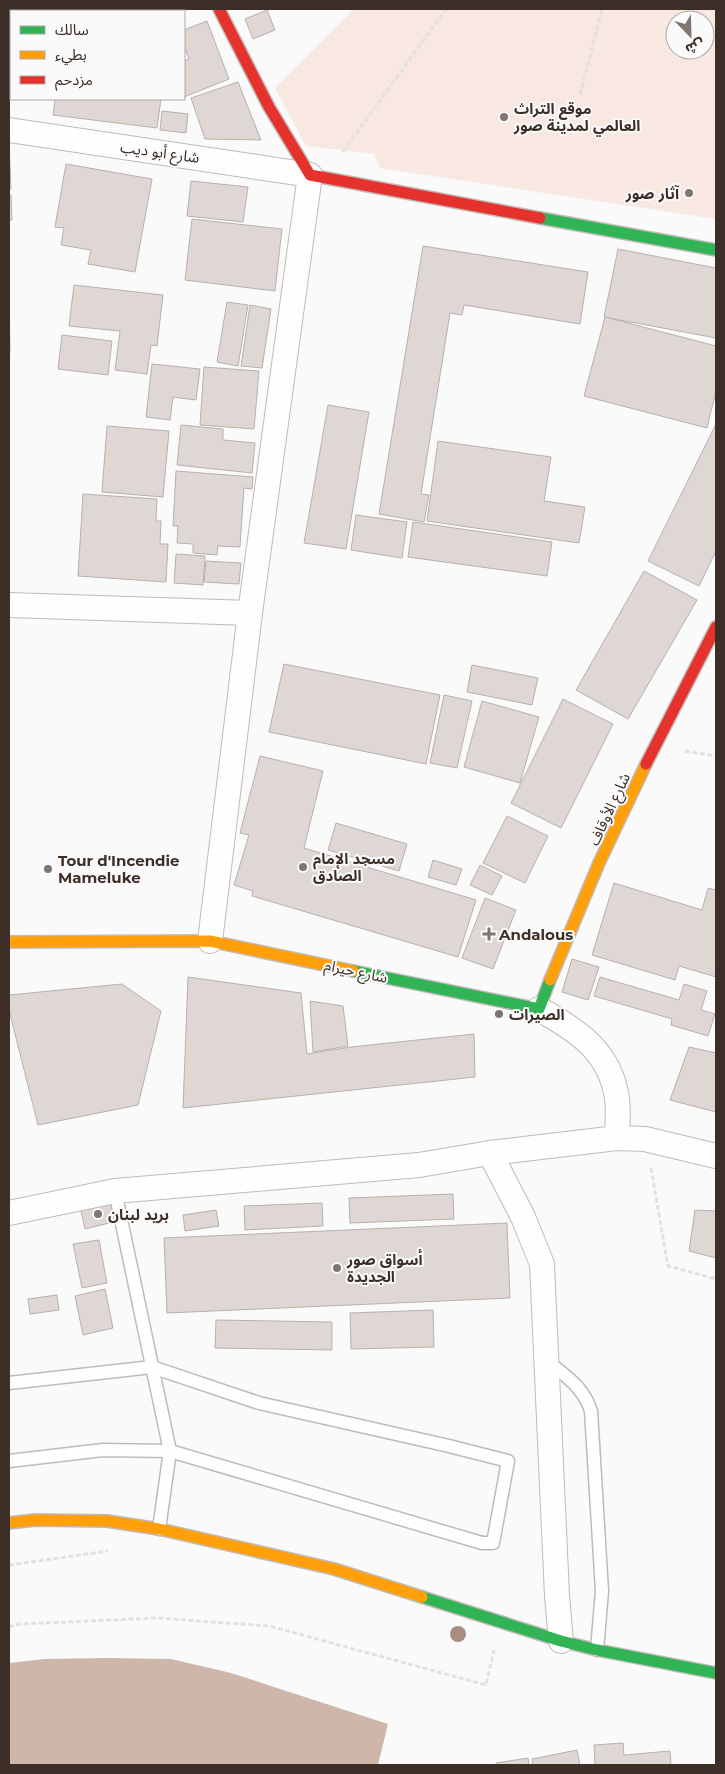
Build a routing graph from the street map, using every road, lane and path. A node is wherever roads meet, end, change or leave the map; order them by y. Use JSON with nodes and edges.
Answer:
{"nodes":[{"id":1,"x":218,"y":9,"type":"edge"},
{"id":2,"x":446,"y":9,"type":"edge"},
{"id":3,"x":602,"y":9,"type":"edge"},
{"id":4,"x":580,"y":95,"type":"dead end"},
{"id":5,"x":9,"y":130,"type":"edge"},
{"id":6,"x":318,"y":176,"type":"junction"},
{"id":7,"x":716,"y":250,"type":"edge"},
{"id":8,"x":9,"y":605,"type":"edge"},
{"id":9,"x":250,"y":613,"type":"junction"},
{"id":10,"x":716,"y":627,"type":"edge"},
{"id":11,"x":210,"y":941,"type":"junction"},
{"id":12,"x":9,"y":942,"type":"edge"},
{"id":13,"x":539,"y":1009,"type":"junction"},
{"id":14,"x":617,"y":1138,"type":"junction"},
{"id":15,"x":645,"y":1139,"type":"junction"},
{"id":16,"x":490,"y":1154,"type":"junction"},
{"id":17,"x":716,"y":1156,"type":"edge"},
{"id":18,"x":115,"y":1191,"type":"junction"},
{"id":19,"x":9,"y":1213,"type":"edge"},
{"id":20,"x":716,"y":1279,"type":"edge"},
{"id":21,"x":546,"y":1360,"type":"junction"},
{"id":22,"x":152,"y":1367,"type":"junction"},
{"id":23,"x":9,"y":1383,"type":"edge"},
{"id":24,"x":170,"y":1452,"type":"junction"},
{"id":25,"x":9,"y":1461,"type":"edge"},
{"id":26,"x":9,"y":1523,"type":"edge"},
{"id":27,"x":159,"y":1529,"type":"junction"},
{"id":28,"x":9,"y":1627,"type":"edge"},
{"id":29,"x":561,"y":1640,"type":"junction"},
{"id":30,"x":496,"y":1642,"type":"dead end"},
{"id":31,"x":597,"y":1650,"type":"junction"},
{"id":32,"x":716,"y":1673,"type":"edge"}],
"edges":[{"from":1,"to":6,"type":"street"},
{"from":2,"to":6,"type":"path"},
{"from":3,"to":4,"type":"path"},
{"from":5,"to":6,"type":"street","name":"شارع أبو ديب"},
{"from":6,"to":7,"type":"street"},
{"from":6,"to":9,"type":"street"},
{"from":8,"to":9,"type":"street"},
{"from":9,"to":11,"type":"street"},
{"from":10,"to":13,"type":"street","name":"شارع الأوقاف"},
{"from":11,"to":12,"type":"street","name":"شارع حيرام"},
{"from":11,"to":13,"type":"street","name":"شارع حيرام"},
{"from":13,"to":14,"type":"street","name":"شارع حيرام"},
{"from":14,"to":15,"type":"street"},
{"from":14,"to":16,"type":"street"},
{"from":15,"to":17,"type":"street"},
{"from":15,"to":20,"type":"path"},
{"from":16,"to":18,"type":"street"},
{"from":16,"to":21,"type":"street"},
{"from":18,"to":19,"type":"street"},
{"from":18,"to":22,"type":"lane"},
{"from":21,"to":29,"type":"street"},
{"from":21,"to":31,"type":"lane"},
{"from":22,"to":23,"type":"lane"},
{"from":22,"to":24,"type":"lane"},
{"from":22,"to":24,"type":"lane"},
{"from":24,"to":25,"type":"lane"},
{"from":24,"to":27,"type":"lane"},
{"from":26,"to":27,"type":"street"},
{"from":27,"to":29,"type":"street"},
{"from":28,"to":30,"type":"path"},
{"from":29,"to":31,"type":"street"},
{"from":31,"to":32,"type":"street"}]}
